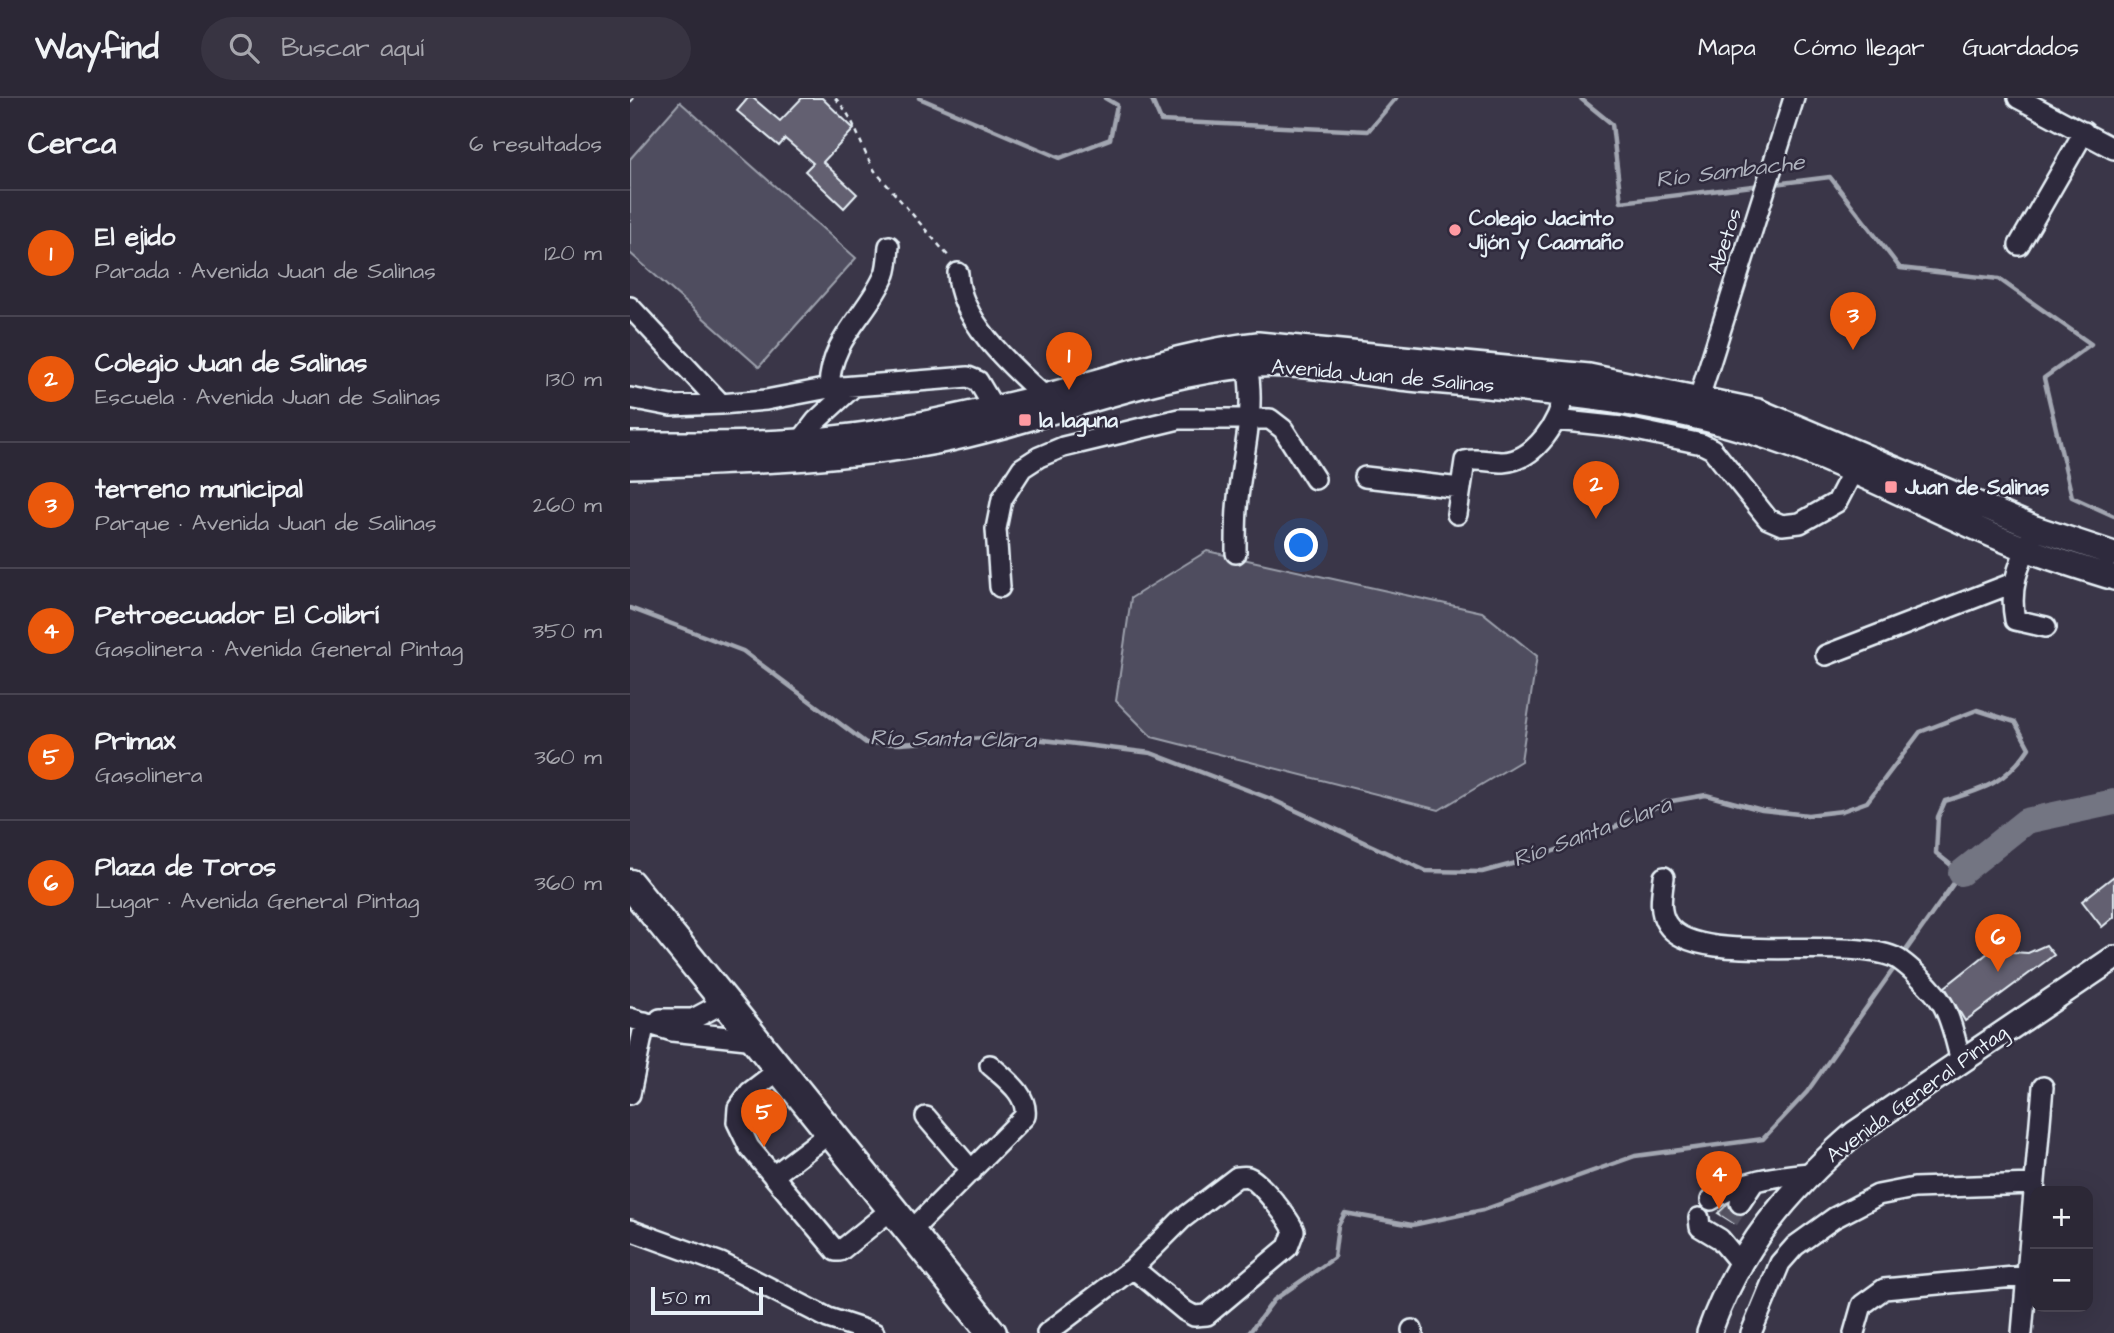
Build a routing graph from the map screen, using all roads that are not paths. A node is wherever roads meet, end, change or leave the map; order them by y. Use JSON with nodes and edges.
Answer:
{"nodes":[{"id":1,"x":1794,"y":98,"type":"edge"},
{"id":2,"x":2018,"y":98,"type":"edge"},
{"id":3,"x":2084,"y":132,"type":"junction"},
{"id":4,"x":2114,"y":149,"type":"edge"},
{"id":5,"x":2019,"y":245,"type":"dead end"},
{"id":6,"x":889,"y":246,"type":"dead end"},
{"id":7,"x":958,"y":274,"type":"road end"},
{"id":8,"x":630,"y":307,"type":"edge"},
{"id":9,"x":1247,"y":366,"type":"junction"},
{"id":10,"x":1566,"y":383,"type":"junction"},
{"id":11,"x":853,"y":387,"type":"junction"},
{"id":12,"x":830,"y":388,"type":"junction"},
{"id":13,"x":1044,"y":396,"type":"junction"},
{"id":14,"x":630,"y":398,"type":"edge"},
{"id":15,"x":1699,"y":398,"type":"junction"},
{"id":16,"x":721,"y":404,"type":"junction"},
{"id":17,"x":995,"y":418,"type":"junction"},
{"id":18,"x":1248,"y":420,"type":"junction"},
{"id":19,"x":1556,"y":420,"type":"junction"},
{"id":20,"x":802,"y":439,"type":"junction"},
{"id":21,"x":630,"y":444,"type":"edge"},
{"id":22,"x":630,"y":466,"type":"edge"},
{"id":23,"x":1853,"y":471,"type":"junction"},
{"id":24,"x":1366,"y":477,"type":"dead end"},
{"id":25,"x":1315,"y":479,"type":"dead end"},
{"id":26,"x":1460,"y":488,"type":"junction"},
{"id":27,"x":1457,"y":513,"type":"dead end"},
{"id":28,"x":2035,"y":528,"type":"junction"},
{"id":29,"x":2025,"y":549,"type":"junction"},
{"id":30,"x":1236,"y":553,"type":"dead end"},
{"id":31,"x":2114,"y":555,"type":"edge"},
{"id":32,"x":2114,"y":579,"type":"edge"},
{"id":33,"x":2013,"y":583,"type":"junction"},
{"id":34,"x":1000,"y":587,"type":"dead end"},
{"id":35,"x":2046,"y":626,"type":"dead end"},
{"id":36,"x":1826,"y":655,"type":"dead end"},
{"id":37,"x":1664,"y":877,"type":"dead end"},
{"id":38,"x":630,"y":884,"type":"edge"},
{"id":39,"x":2114,"y":958,"type":"edge"},
{"id":40,"x":725,"y":1002,"type":"junction"},
{"id":41,"x":638,"y":1020,"type":"edge"},
{"id":42,"x":756,"y":1040,"type":"junction"},
{"id":43,"x":1961,"y":1061,"type":"junction"},
{"id":44,"x":990,"y":1065,"type":"dead end"},
{"id":45,"x":780,"y":1069,"type":"junction"},
{"id":46,"x":2043,"y":1087,"type":"dead end"},
{"id":47,"x":630,"y":1094,"type":"edge"},
{"id":48,"x":926,"y":1117,"type":"dead end"},
{"id":49,"x":831,"y":1132,"type":"junction"},
{"id":50,"x":972,"y":1171,"type":"junction"},
{"id":51,"x":1811,"y":1173,"type":"junction"},
{"id":52,"x":773,"y":1176,"type":"junction"},
{"id":53,"x":1754,"y":1182,"type":"junction"},
{"id":54,"x":2034,"y":1184,"type":"junction"},
{"id":55,"x":1711,"y":1200,"type":"dead end"},
{"id":56,"x":1740,"y":1203,"type":"tunnel mouth"},
{"id":57,"x":891,"y":1209,"type":"junction"},
{"id":58,"x":1699,"y":1218,"type":"dead end"},
{"id":59,"x":1729,"y":1220,"type":"tunnel mouth"},
{"id":60,"x":630,"y":1230,"type":"edge"},
{"id":61,"x":910,"y":1232,"type":"junction"},
{"id":62,"x":1720,"y":1239,"type":"junction"},
{"id":63,"x":1740,"y":1263,"type":"junction"},
{"id":64,"x":1133,"y":1268,"type":"junction"},
{"id":65,"x":2025,"y":1276,"type":"junction"},
{"id":66,"x":874,"y":1333,"type":"edge"},
{"id":67,"x":992,"y":1333,"type":"edge"},
{"id":68,"x":1046,"y":1333,"type":"edge"},
{"id":69,"x":1709,"y":1333,"type":"edge"},
{"id":70,"x":1751,"y":1333,"type":"edge"},
{"id":71,"x":1854,"y":1333,"type":"edge"},
{"id":72,"x":2022,"y":1333,"type":"edge"}],
"edges":[{"from":1,"to":15,"type":"street","name":"Abetos"},
{"from":2,"to":3,"type":"street"},
{"from":3,"to":4,"type":"street"},
{"from":3,"to":5,"type":"street"},
{"from":6,"to":12,"type":"street"},
{"from":7,"to":13,"type":"street"},
{"from":8,"to":16,"type":"street"},
{"from":9,"to":10,"type":"main road","name":"Avenida Juan de Salinas"},
{"from":9,"to":17,"type":"main road","name":"Avenida Juan de Salinas"},
{"from":9,"to":18,"type":"street"},
{"from":10,"to":13,"type":"main road","name":"Avenida Juan de Salinas"},
{"from":10,"to":15,"type":"main road","name":"Avenida Juan de Salinas"},
{"from":10,"to":19,"type":"street"},
{"from":10,"to":23,"type":"main road","name":"Avenida Juan de Salinas"},
{"from":11,"to":12,"type":"street"},
{"from":11,"to":17,"type":"street"},
{"from":11,"to":20,"type":"street"},
{"from":12,"to":16,"type":"street"},
{"from":13,"to":17,"type":"main road","name":"Avenida Juan de Salinas"},
{"from":14,"to":16,"type":"street"},
{"from":15,"to":28,"type":"main road","name":"Avenida Juan de Salinas"},
{"from":17,"to":20,"type":"main road","name":"Avenida Juan de Salinas"},
{"from":17,"to":22,"type":"main road","name":"Avenida Juan de Salinas"},
{"from":18,"to":25,"type":"street"},
{"from":18,"to":30,"type":"street"},
{"from":18,"to":34,"type":"street"},
{"from":19,"to":23,"type":"street"},
{"from":19,"to":26,"type":"street"},
{"from":20,"to":21,"type":"main road","name":"Avenida Juan de Salinas"},
{"from":23,"to":29,"type":"main road","name":"Avenida Juan de Salinas"},
{"from":24,"to":26,"type":"street"},
{"from":26,"to":27,"type":"street"},
{"from":28,"to":29,"type":"street"},
{"from":28,"to":31,"type":"main road","name":"Avenida Juan de Salinas"},
{"from":29,"to":32,"type":"main road","name":"Avenida Juan de Salinas"},
{"from":29,"to":33,"type":"street"},
{"from":33,"to":35,"type":"street"},
{"from":33,"to":36,"type":"street"},
{"from":37,"to":43,"type":"street"},
{"from":38,"to":40,"type":"highway"},
{"from":39,"to":43,"type":"main road","name":"Avenida General Pintag"},
{"from":40,"to":41,"type":"street"},
{"from":40,"to":42,"type":"highway"},
{"from":41,"to":42,"type":"street"},
{"from":41,"to":47,"type":"street"},
{"from":42,"to":45,"type":"highway"},
{"from":43,"to":51,"type":"main road","name":"Avenida General Pintag"},
{"from":44,"to":50,"type":"street"},
{"from":45,"to":49,"type":"highway"},
{"from":45,"to":52,"type":"street"},
{"from":46,"to":54,"type":"street"},
{"from":48,"to":50,"type":"street"},
{"from":49,"to":52,"type":"street"},
{"from":49,"to":57,"type":"highway"},
{"from":50,"to":61,"type":"street"},
{"from":51,"to":53,"type":"street"},
{"from":51,"to":63,"type":"main road","name":"Avenida General Pintag"},
{"from":52,"to":57,"type":"street"},
{"from":53,"to":55,"type":"street"},
{"from":53,"to":56,"type":"street"},
{"from":54,"to":65,"type":"street"},
{"from":54,"to":70,"type":"street"},
{"from":57,"to":61,"type":"highway"},
{"from":58,"to":62,"type":"street"},
{"from":59,"to":62,"type":"street"},
{"from":60,"to":66,"type":"street"},
{"from":61,"to":67,"type":"highway"},
{"from":62,"to":63,"type":"street"},
{"from":63,"to":69,"type":"main road","name":"Avenida General Pintag"},
{"from":64,"to":64,"type":"street"},
{"from":64,"to":68,"type":"street"},
{"from":65,"to":71,"type":"street"},
{"from":65,"to":72,"type":"street"}]}
